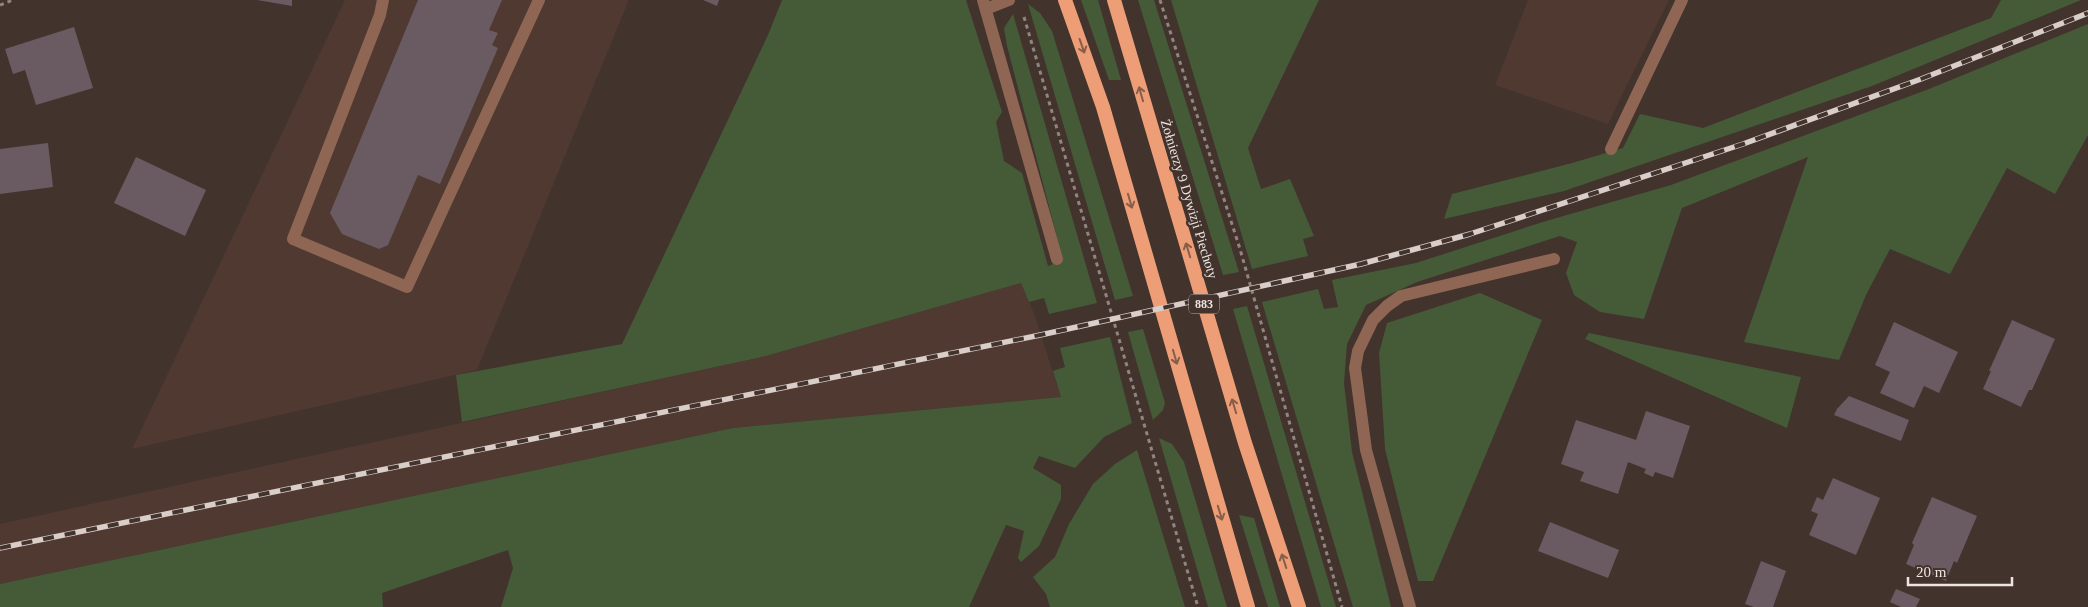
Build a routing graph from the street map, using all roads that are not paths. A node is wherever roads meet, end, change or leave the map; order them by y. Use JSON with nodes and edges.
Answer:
{"nodes":[{"id":1,"x":383,"y":0,"type":"edge"},
{"id":2,"x":539,"y":0,"type":"edge"},
{"id":3,"x":1009,"y":0,"type":"edge"},
{"id":4,"x":1065,"y":0,"type":"edge"},
{"id":5,"x":1114,"y":0,"type":"edge"},
{"id":6,"x":1682,"y":0,"type":"edge"},
{"id":7,"x":984,"y":4,"type":"edge"},
{"id":8,"x":1611,"y":149,"type":"dead end"},
{"id":9,"x":1057,"y":259,"type":"dead end"},
{"id":10,"x":1554,"y":259,"type":"dead end"},
{"id":11,"x":1248,"y":607,"type":"edge"},
{"id":12,"x":1299,"y":607,"type":"edge"},
{"id":13,"x":1410,"y":607,"type":"edge"}],
"edges":[{"from":1,"to":2,"type":"lane"},
{"from":3,"to":7,"type":"lane"},
{"from":4,"to":11,"type":"highway","one_way":true},
{"from":12,"to":5,"type":"highway","name":"Żołnierzy 9 Dywizji Piechoty","number":"883","one_way":true},
{"from":6,"to":8,"type":"lane"},
{"from":7,"to":9,"type":"lane"},
{"from":10,"to":13,"type":"lane"}]}
